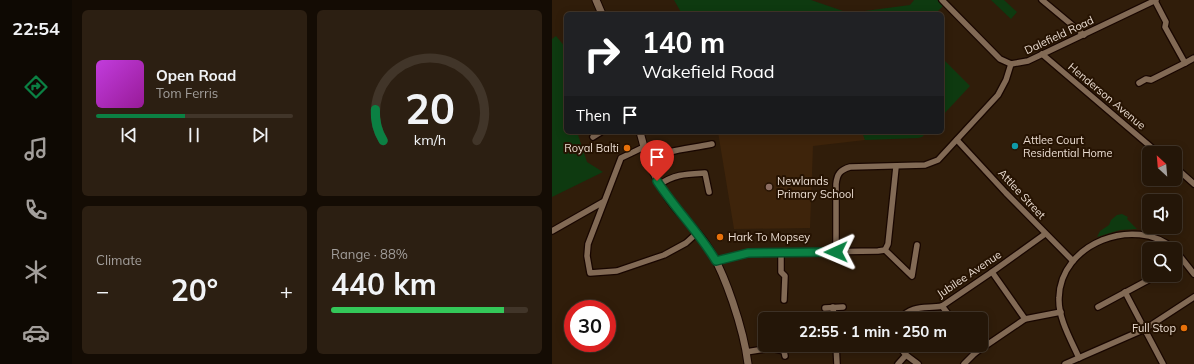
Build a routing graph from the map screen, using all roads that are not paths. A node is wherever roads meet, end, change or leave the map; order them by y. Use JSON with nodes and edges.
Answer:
{"nodes":[{"id":1,"x":596,"y":0,"type":"edge"},
{"id":2,"x":942,"y":0,"type":"edge"},
{"id":3,"x":1042,"y":0,"type":"edge"},
{"id":4,"x":1156,"y":0,"type":"edge"},
{"id":5,"x":601,"y":12,"type":"edge"},
{"id":6,"x":1084,"y":35,"type":"junction"},
{"id":7,"x":1042,"y":54,"type":"junction"},
{"id":8,"x":1194,"y":58,"type":"edge"},
{"id":9,"x":1185,"y":63,"type":"junction"},
{"id":10,"x":1011,"y":64,"type":"junction"},
{"id":11,"x":1139,"y":83,"type":"dead end"},
{"id":12,"x":597,"y":134,"type":"edge"},
{"id":13,"x":641,"y":134,"type":"edge"},
{"id":14,"x":592,"y":137,"type":"dead end"},
{"id":15,"x":957,"y":140,"type":"junction"},
{"id":16,"x":712,"y":144,"type":"dead end"},
{"id":17,"x":1150,"y":146,"type":"edge"},
{"id":18,"x":644,"y":147,"type":"junction"},
{"id":19,"x":648,"y":160,"type":"junction"},
{"id":20,"x":896,"y":167,"type":"junction"},
{"id":21,"x":1182,"y":173,"type":"edge"},
{"id":22,"x":1194,"y":184,"type":"edge"},
{"id":23,"x":659,"y":185,"type":"junction"},
{"id":24,"x":710,"y":192,"type":"dead end"},
{"id":25,"x":603,"y":202,"type":"junction"},
{"id":26,"x":552,"y":231,"type":"edge"},
{"id":27,"x":697,"y":233,"type":"junction"},
{"id":28,"x":1045,"y":234,"type":"junction"},
{"id":29,"x":1163,"y":242,"type":"edge"},
{"id":30,"x":917,"y":245,"type":"dead end"},
{"id":31,"x":885,"y":250,"type":"junction"},
{"id":32,"x":836,"y":252,"type":"junction"},
{"id":33,"x":781,"y":253,"type":"junction"},
{"id":34,"x":1182,"y":258,"type":"edge"},
{"id":35,"x":716,"y":261,"type":"junction"},
{"id":36,"x":1073,"y":261,"type":"junction"},
{"id":37,"x":992,"y":272,"type":"junction"},
{"id":38,"x":1194,"y":274,"type":"edge"},
{"id":39,"x":1144,"y":282,"type":"edge"},
{"id":40,"x":1125,"y":292,"type":"junction"},
{"id":41,"x":1194,"y":297,"type":"edge"},
{"id":42,"x":784,"y":300,"type":"dead end"},
{"id":43,"x":942,"y":306,"type":"junction"},
{"id":44,"x":833,"y":307,"type":"junction"},
{"id":45,"x":843,"y":307,"type":"dead end"},
{"id":46,"x":1098,"y":307,"type":"dead end"},
{"id":47,"x":825,"y":308,"type":"dead end"},
{"id":48,"x":833,"y":312,"type":"edge"},
{"id":49,"x":907,"y":312,"type":"edge"},
{"id":50,"x":947,"y":312,"type":"edge"},
{"id":51,"x":1061,"y":312,"type":"junction"},
{"id":52,"x":1025,"y":319,"type":"junction"},
{"id":53,"x":1145,"y":329,"type":"junction"},
{"id":54,"x":746,"y":352,"type":"junction"},
{"id":55,"x":836,"y":352,"type":"edge"},
{"id":56,"x":904,"y":352,"type":"edge"},
{"id":57,"x":975,"y":353,"type":"joint"},
{"id":58,"x":906,"y":355,"type":"junction"},
{"id":59,"x":785,"y":356,"type":"dead end"},
{"id":60,"x":1079,"y":358,"type":"junction"},
{"id":61,"x":748,"y":364,"type":"edge"},
{"id":62,"x":837,"y":364,"type":"edge"},
{"id":63,"x":898,"y":364,"type":"edge"},
{"id":64,"x":918,"y":364,"type":"edge"},
{"id":65,"x":964,"y":364,"type":"edge"},
{"id":66,"x":1065,"y":364,"type":"edge"},
{"id":67,"x":1163,"y":364,"type":"edge"}],
"edges":[{"from":1,"to":5,"type":"street"},
{"from":2,"to":10,"type":"street"},
{"from":3,"to":6,"type":"street"},
{"from":4,"to":6,"type":"street","name":"Dalefield Road"},
{"from":4,"to":9,"type":"street"},
{"from":6,"to":7,"type":"street","name":"Dalefield Road"},
{"from":7,"to":10,"type":"street","name":"Dalefield Road"},
{"from":7,"to":17,"type":"street","name":"Henderson Avenue"},
{"from":8,"to":9,"type":"street"},
{"from":9,"to":11,"type":"street"},
{"from":10,"to":15,"type":"street"},
{"from":12,"to":14,"type":"street"},
{"from":13,"to":18,"type":"street"},
{"from":15,"to":20,"type":"street"},
{"from":15,"to":28,"type":"street","name":"Attlee Street"},
{"from":16,"to":19,"type":"street"},
{"from":18,"to":19,"type":"street"},
{"from":18,"to":25,"type":"street"},
{"from":19,"to":23,"type":"street"},
{"from":20,"to":31,"type":"street"},
{"from":20,"to":32,"type":"street"},
{"from":21,"to":22,"type":"street"},
{"from":23,"to":24,"type":"street"},
{"from":23,"to":27,"type":"street"},
{"from":25,"to":26,"type":"street"},
{"from":25,"to":27,"type":"street"},
{"from":27,"to":35,"type":"street"},
{"from":28,"to":36,"type":"street","name":"Attlee Street"},
{"from":28,"to":37,"type":"street","name":"Jubilee Avenue"},
{"from":29,"to":36,"type":"street"},
{"from":30,"to":31,"type":"street"},
{"from":31,"to":32,"type":"street"},
{"from":32,"to":33,"type":"street"},
{"from":33,"to":35,"type":"street"},
{"from":33,"to":42,"type":"street"},
{"from":34,"to":38,"type":"street"},
{"from":35,"to":54,"type":"street"},
{"from":36,"to":51,"type":"street"},
{"from":37,"to":43,"type":"street","name":"Jubilee Avenue"},
{"from":37,"to":52,"type":"street"},
{"from":39,"to":40,"type":"street"},
{"from":40,"to":46,"type":"street"},
{"from":40,"to":53,"type":"street"},
{"from":41,"to":53,"type":"street"},
{"from":43,"to":49,"type":"street","name":"Jubilee Avenue"},
{"from":43,"to":50,"type":"street"},
{"from":44,"to":45,"type":"street"},
{"from":44,"to":47,"type":"street"},
{"from":44,"to":48,"type":"street"},
{"from":51,"to":52,"type":"street"},
{"from":51,"to":60,"type":"street"},
{"from":52,"to":57,"type":"street"},
{"from":53,"to":60,"type":"street"},
{"from":53,"to":67,"type":"street"},
{"from":54,"to":59,"type":"street"},
{"from":54,"to":61,"type":"street"},
{"from":55,"to":62,"type":"street"},
{"from":56,"to":58,"type":"street"},
{"from":57,"to":65,"type":"street"},
{"from":58,"to":63,"type":"street"},
{"from":58,"to":64,"type":"street"},
{"from":60,"to":66,"type":"street"}]}
